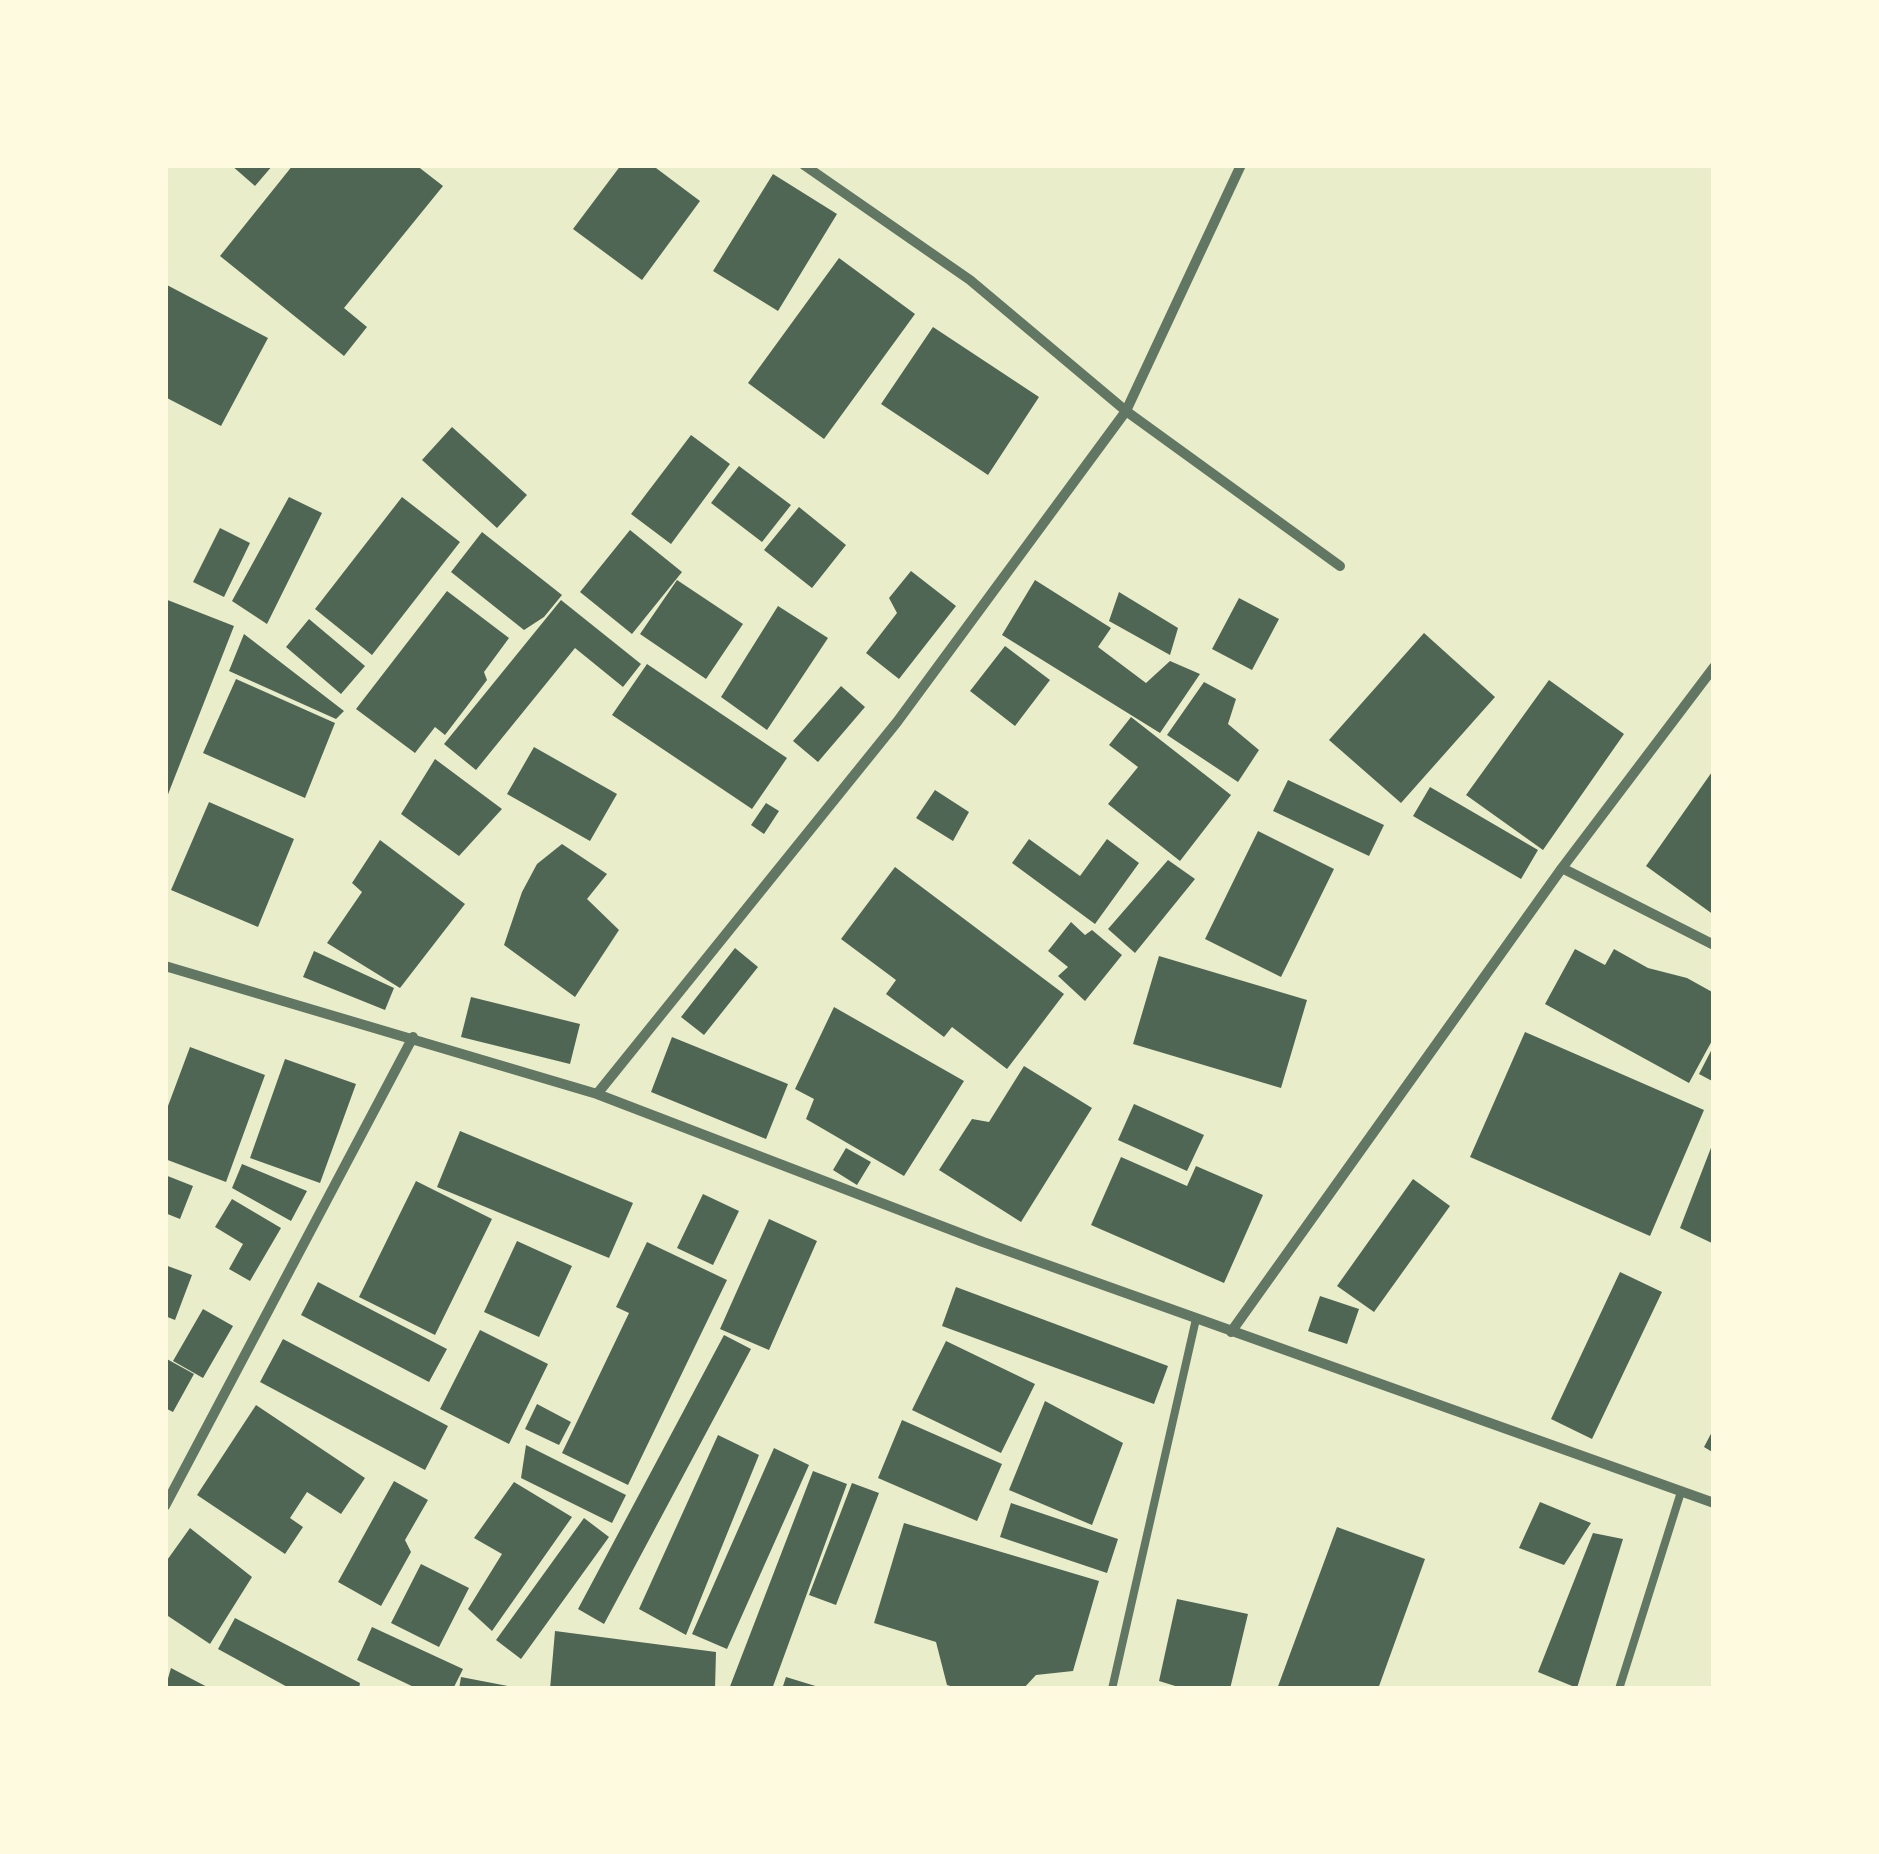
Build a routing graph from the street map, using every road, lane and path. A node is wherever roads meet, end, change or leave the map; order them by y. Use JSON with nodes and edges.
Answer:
{"nodes":[{"id":1,"x":804,"y":165,"type":"edge"},
{"id":2,"x":1241,"y":165,"type":"edge"},
{"id":3,"x":1126,"y":411,"type":"junction"},
{"id":4,"x":1340,"y":566,"type":"dead end"},
{"id":5,"x":1714,"y":667,"type":"edge"},
{"id":6,"x":1562,"y":868,"type":"junction"},
{"id":7,"x":1714,"y":945,"type":"edge"},
{"id":8,"x":165,"y":966,"type":"edge"},
{"id":9,"x":413,"y":1036,"type":"junction"},
{"id":10,"x":596,"y":1094,"type":"junction"},
{"id":11,"x":1196,"y":1319,"type":"junction"},
{"id":12,"x":1231,"y":1332,"type":"junction"},
{"id":13,"x":1682,"y":1492,"type":"junction"},
{"id":14,"x":1714,"y":1503,"type":"edge"},
{"id":15,"x":165,"y":1506,"type":"edge"},
{"id":16,"x":1112,"y":1689,"type":"edge"},
{"id":17,"x":1618,"y":1689,"type":"edge"}],
"edges":[{"from":1,"to":3,"type":"street"},
{"from":2,"to":3,"type":"street"},
{"from":3,"to":4,"type":"street"},
{"from":3,"to":10,"type":"street"},
{"from":5,"to":6,"type":"street"},
{"from":6,"to":7,"type":"street"},
{"from":6,"to":12,"type":"street"},
{"from":8,"to":9,"type":"street"},
{"from":9,"to":10,"type":"street"},
{"from":9,"to":15,"type":"street"},
{"from":10,"to":11,"type":"street"},
{"from":11,"to":12,"type":"street"},
{"from":11,"to":16,"type":"lane"},
{"from":12,"to":13,"type":"street"},
{"from":13,"to":14,"type":"street"},
{"from":13,"to":17,"type":"lane"}]}
